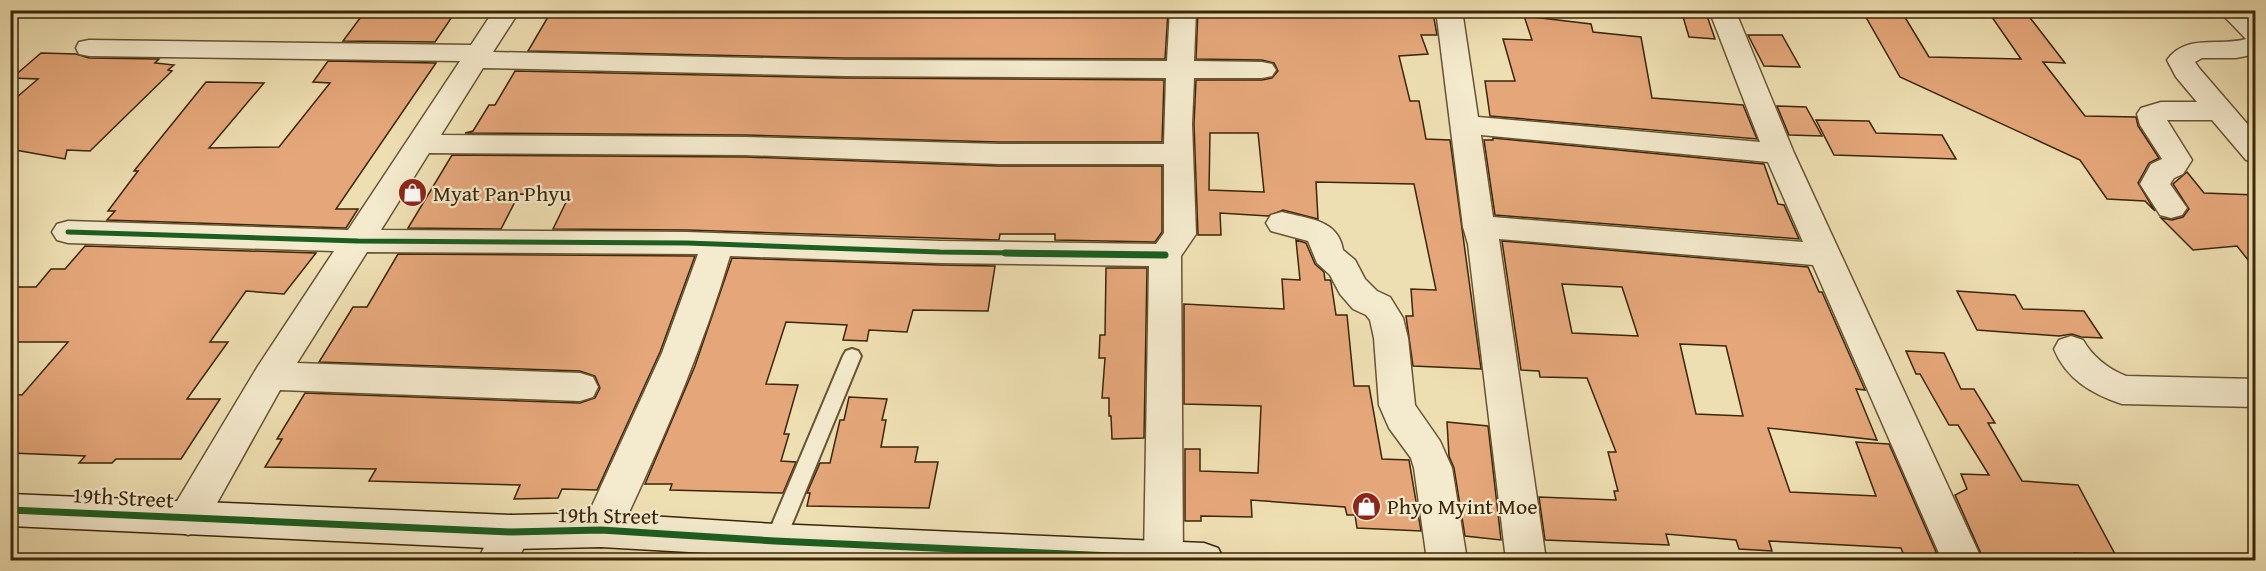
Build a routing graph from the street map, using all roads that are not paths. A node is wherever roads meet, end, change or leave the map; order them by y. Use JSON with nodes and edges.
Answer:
{"nodes":[{"id":1,"x":507,"y":10,"type":"edge"},
{"id":2,"x":1183,"y":10,"type":"edge"},
{"id":3,"x":1449,"y":10,"type":"edge"},
{"id":4,"x":1722,"y":10,"type":"edge"},
{"id":5,"x":2230,"y":10,"type":"edge"},
{"id":6,"x":2256,"y":34,"type":"edge"},
{"id":7,"x":2256,"y":45,"type":"edge"},
{"id":8,"x":88,"y":48,"type":"dead end"},
{"id":9,"x":478,"y":57,"type":"junction"},
{"id":10,"x":1181,"y":68,"type":"junction"},
{"id":11,"x":1262,"y":70,"type":"dead end"},
{"id":12,"x":2219,"y":111,"type":"junction"},
{"id":13,"x":1467,"y":125,"type":"junction"},
{"id":14,"x":420,"y":144,"type":"junction"},
{"id":15,"x":1779,"y":153,"type":"junction"},
{"id":16,"x":2256,"y":153,"type":"edge"},
{"id":17,"x":1179,"y":154,"type":"junction"},
{"id":18,"x":2171,"y":208,"type":"dead end"},
{"id":19,"x":1282,"y":223,"type":"dead end"},
{"id":20,"x":1479,"y":227,"type":"junction"},
{"id":21,"x":68,"y":232,"type":"dead end"},
{"id":22,"x":358,"y":241,"type":"junction"},
{"id":23,"x":717,"y":244,"type":"junction"},
{"id":24,"x":1165,"y":255,"type":"junction"},
{"id":25,"x":1826,"y":255,"type":"junction"},
{"id":26,"x":2071,"y":349,"type":"dead end"},
{"id":27,"x":852,"y":356,"type":"dead end"},
{"id":28,"x":270,"y":376,"type":"junction"},
{"id":29,"x":580,"y":387,"type":"dead end"},
{"id":30,"x":2256,"y":393,"type":"edge"},
{"id":31,"x":10,"y":510,"type":"edge"},
{"id":32,"x":188,"y":518,"type":"junction"},
{"id":33,"x":601,"y":530,"type":"junction"},
{"id":34,"x":775,"y":541,"type":"junction"},
{"id":35,"x":504,"y":546,"type":"edge"},
{"id":36,"x":1146,"y":558,"type":"edge"},
{"id":37,"x":1204,"y":561,"type":"edge"},
{"id":38,"x":1447,"y":561,"type":"edge"},
{"id":39,"x":1527,"y":561,"type":"edge"},
{"id":40,"x":1962,"y":561,"type":"edge"}],
"edges":[{"from":1,"to":9,"type":"street"},
{"from":2,"to":10,"type":"street"},
{"from":3,"to":13,"type":"street"},
{"from":4,"to":15,"type":"street"},
{"from":5,"to":6,"type":"street"},
{"from":7,"to":12,"type":"street"},
{"from":8,"to":9,"type":"street"},
{"from":9,"to":10,"type":"street"},
{"from":9,"to":14,"type":"street"},
{"from":10,"to":11,"type":"street"},
{"from":10,"to":17,"type":"street"},
{"from":12,"to":16,"type":"street"},
{"from":12,"to":18,"type":"street"},
{"from":13,"to":15,"type":"street"},
{"from":13,"to":20,"type":"street"},
{"from":14,"to":17,"type":"street"},
{"from":14,"to":22,"type":"street"},
{"from":15,"to":25,"type":"street"},
{"from":17,"to":24,"type":"street"},
{"from":19,"to":38,"type":"street"},
{"from":20,"to":25,"type":"street"},
{"from":20,"to":39,"type":"street"},
{"from":21,"to":22,"type":"street"},
{"from":22,"to":23,"type":"street"},
{"from":22,"to":28,"type":"street"},
{"from":23,"to":24,"type":"street"},
{"from":23,"to":33,"type":"street"},
{"from":24,"to":36,"type":"street"},
{"from":25,"to":40,"type":"street"},
{"from":26,"to":30,"type":"street"},
{"from":27,"to":34,"type":"lane"},
{"from":28,"to":29,"type":"street"},
{"from":28,"to":32,"type":"street"},
{"from":31,"to":32,"type":"street","name":"19th Street"},
{"from":32,"to":35,"type":"street","name":"19th Street"},
{"from":33,"to":34,"type":"street","name":"19th Street"},
{"from":33,"to":35,"type":"street","name":"19th Street"},
{"from":34,"to":36,"type":"street","name":"19th Street"},
{"from":36,"to":37,"type":"street","name":"19th Street"}]}
